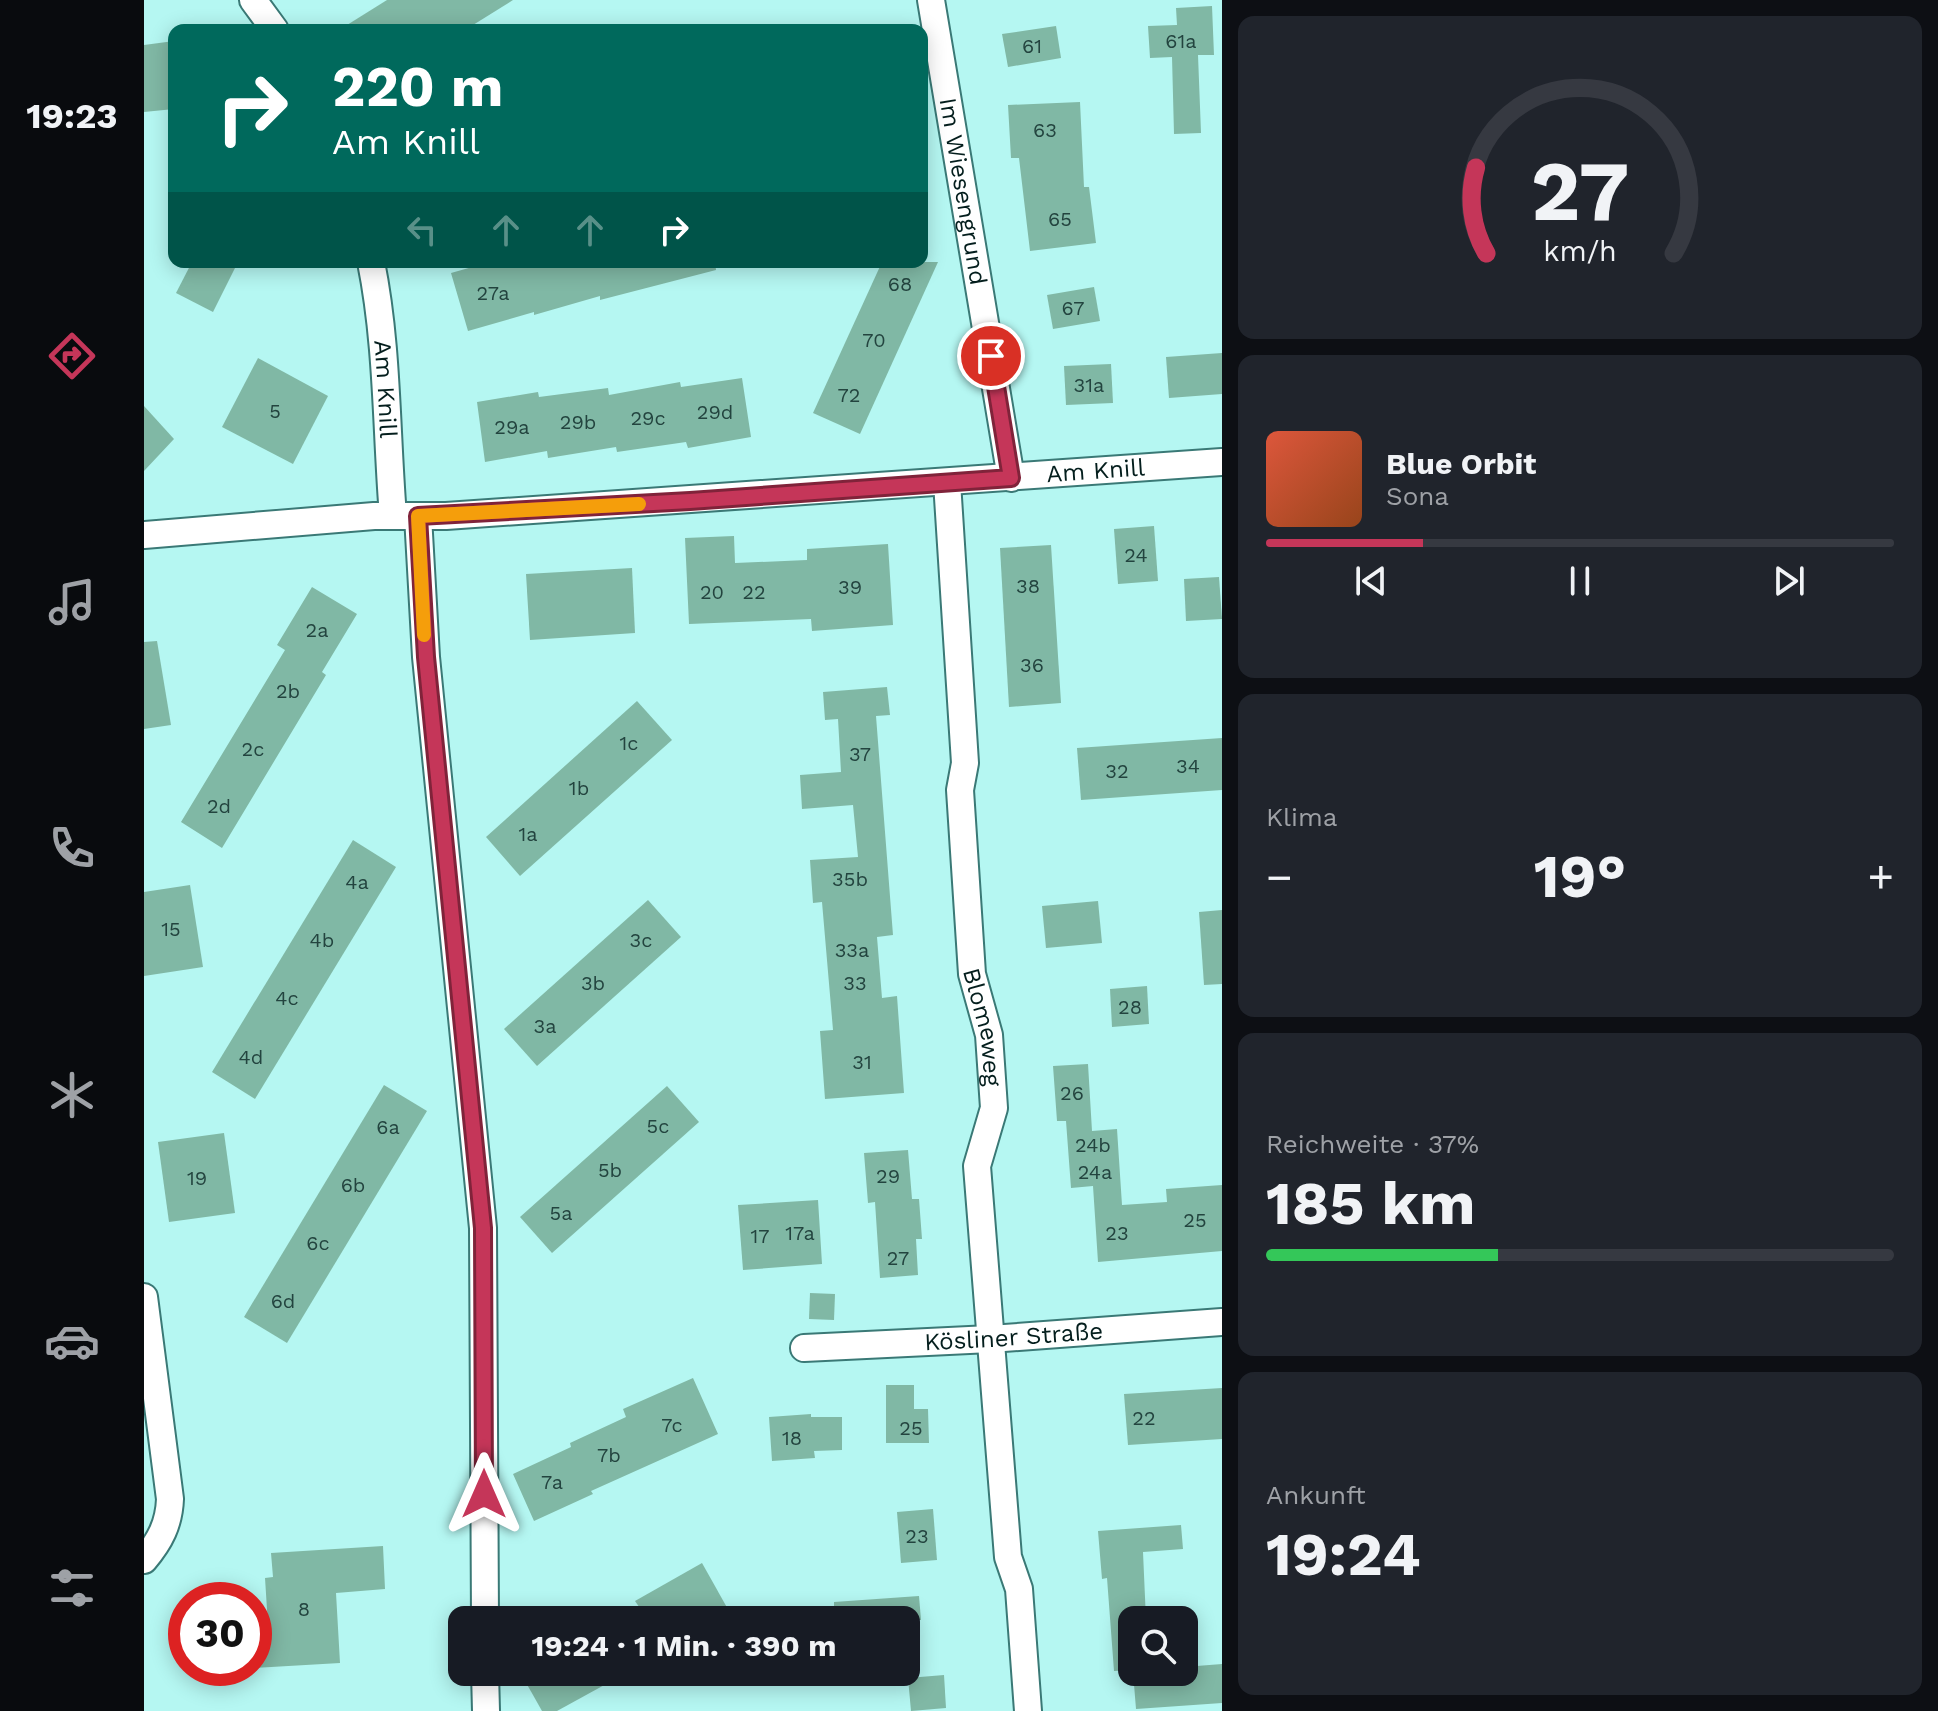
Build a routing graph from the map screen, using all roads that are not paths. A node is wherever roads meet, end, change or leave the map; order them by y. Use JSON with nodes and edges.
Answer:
{"nodes":[{"id":1,"x":253,"y":0,"type":"edge"},
{"id":2,"x":931,"y":0,"type":"edge"},
{"id":3,"x":271,"y":24,"type":"edge"},
{"id":4,"x":372,"y":268,"type":"edge"},
{"id":5,"x":1222,"y":462,"type":"edge"},
{"id":6,"x":1011,"y":478,"type":"junction"},
{"id":7,"x":947,"y":482,"type":"junction"},
{"id":8,"x":405,"y":516,"type":"junction"},
{"id":9,"x":144,"y":535,"type":"edge"},
{"id":10,"x":144,"y":1297,"type":"edge"},
{"id":11,"x":1222,"y":1322,"type":"edge"},
{"id":12,"x":990,"y":1339,"type":"junction"},
{"id":13,"x":804,"y":1348,"type":"dead end"},
{"id":14,"x":144,"y":1560,"type":"edge"},
{"id":15,"x":485,"y":1606,"type":"edge"},
{"id":16,"x":485,"y":1686,"type":"edge"},
{"id":17,"x":486,"y":1711,"type":"edge"},
{"id":18,"x":1028,"y":1711,"type":"edge"}],
"edges":[{"from":1,"to":3,"type":"street"},
{"from":2,"to":6,"type":"street","name":"Im Wiesengrund"},
{"from":4,"to":8,"type":"street","name":"Am Knill"},
{"from":5,"to":6,"type":"street","name":"Am Knill"},
{"from":6,"to":7,"type":"street","name":"Am Knill"},
{"from":7,"to":8,"type":"street","name":"Am Knill"},
{"from":7,"to":12,"type":"street","name":"Blomeweg"},
{"from":8,"to":9,"type":"street","name":"Am Knill"},
{"from":8,"to":15,"type":"street"},
{"from":10,"to":14,"type":"street"},
{"from":11,"to":12,"type":"street","name":"Kösliner Straße"},
{"from":12,"to":13,"type":"street","name":"Kösliner Straße"},
{"from":12,"to":18,"type":"street","name":"Blomeweg"},
{"from":16,"to":17,"type":"street"}]}
